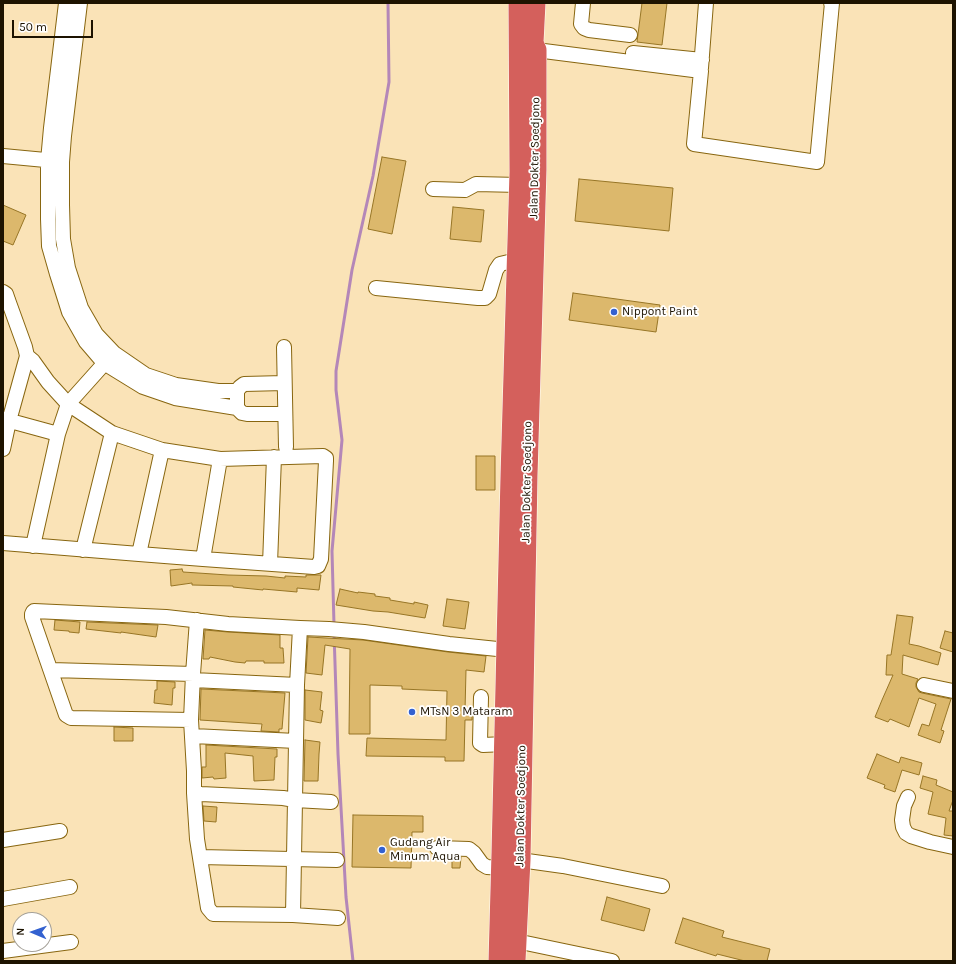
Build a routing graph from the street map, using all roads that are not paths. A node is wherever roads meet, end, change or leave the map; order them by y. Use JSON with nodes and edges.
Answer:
{"nodes":[{"id":1,"x":66,"y":3,"type":"edge"},
{"id":2,"x":80,"y":3,"type":"edge"},
{"id":3,"x":519,"y":3,"type":"edge"},
{"id":4,"x":535,"y":3,"type":"edge"},
{"id":5,"x":583,"y":3,"type":"edge"},
{"id":6,"x":706,"y":3,"type":"edge"},
{"id":7,"x":831,"y":3,"type":"edge"},
{"id":8,"x":630,"y":35,"type":"dead end"},
{"id":9,"x":534,"y":47,"type":"junction"},
{"id":10,"x":702,"y":65,"type":"junction"},
{"id":11,"x":3,"y":156,"type":"edge"},
{"id":12,"x":48,"y":161,"type":"junction"},
{"id":13,"x":62,"y":162,"type":"junction"},
{"id":14,"x":526,"y":184,"type":"junction"},
{"id":15,"x":433,"y":189,"type":"dead end"},
{"id":16,"x":517,"y":260,"type":"junction"},
{"id":17,"x":376,"y":288,"type":"dead end"},
{"id":18,"x":3,"y":292,"type":"edge"},
{"id":19,"x":284,"y":347,"type":"dead end"},
{"id":20,"x":27,"y":356,"type":"junction"},
{"id":21,"x":109,"y":358,"type":"junction"},
{"id":22,"x":284,"y":383,"type":"junction"},
{"id":23,"x":237,"y":391,"type":"junction"},
{"id":24,"x":68,"y":404,"type":"junction"},
{"id":25,"x":237,"y":408,"type":"junction"},
{"id":26,"x":285,"y":414,"type":"junction"},
{"id":27,"x":6,"y":420,"type":"edge"},
{"id":28,"x":112,"y":432,"type":"junction"},
{"id":29,"x":58,"y":434,"type":"junction"},
{"id":30,"x":286,"y":447,"type":"dead end"},
{"id":31,"x":3,"y":449,"type":"edge"},
{"id":32,"x":520,"y":449,"type":"junction"},
{"id":33,"x":162,"y":450,"type":"junction"},
{"id":34,"x":274,"y":458,"type":"junction"},
{"id":35,"x":220,"y":459,"type":"junction"},
{"id":36,"x":519,"y":476,"type":"junction"},
{"id":37,"x":3,"y":544,"type":"edge"},
{"id":38,"x":33,"y":546,"type":"junction"},
{"id":39,"x":82,"y":550,"type":"junction"},
{"id":40,"x":139,"y":554,"type":"junction"},
{"id":41,"x":203,"y":559,"type":"junction"},
{"id":42,"x":270,"y":564,"type":"junction"},
{"id":43,"x":198,"y":620,"type":"junction"},
{"id":44,"x":300,"y":628,"type":"junction"},
{"id":45,"x":507,"y":650,"type":"junction"},
{"id":46,"x":51,"y":670,"type":"junction"},
{"id":47,"x":193,"y":677,"type":"junction"},
{"id":48,"x":297,"y":685,"type":"junction"},
{"id":49,"x":924,"y":685,"type":"dead end"},
{"id":50,"x":953,"y":691,"type":"edge"},
{"id":51,"x":481,"y":697,"type":"dead end"},
{"id":52,"x":191,"y":720,"type":"junction"},
{"id":53,"x":192,"y":736,"type":"junction"},
{"id":54,"x":296,"y":741,"type":"junction"},
{"id":55,"x":505,"y":744,"type":"junction"},
{"id":56,"x":194,"y":793,"type":"junction"},
{"id":57,"x":908,"y":797,"type":"dead end"},
{"id":58,"x":295,"y":800,"type":"junction"},
{"id":59,"x":331,"y":802,"type":"dead end"},
{"id":60,"x":60,"y":831,"type":"dead end"},
{"id":61,"x":3,"y":840,"type":"edge"},
{"id":62,"x":953,"y":847,"type":"edge"},
{"id":63,"x":437,"y":848,"type":"dead end"},
{"id":64,"x":200,"y":857,"type":"junction"},
{"id":65,"x":293,"y":858,"type":"junction"},
{"id":66,"x":337,"y":860,"type":"dead end"},
{"id":67,"x":513,"y":862,"type":"junction"},
{"id":68,"x":662,"y":886,"type":"dead end"},
{"id":69,"x":70,"y":887,"type":"dead end"},
{"id":70,"x":3,"y":899,"type":"edge"},
{"id":71,"x":293,"y":915,"type":"junction"},
{"id":72,"x":338,"y":918,"type":"dead end"},
{"id":73,"x":71,"y":942,"type":"dead end"},
{"id":74,"x":521,"y":942,"type":"junction"},
{"id":75,"x":3,"y":951,"type":"edge"},
{"id":76,"x":499,"y":961,"type":"edge"},
{"id":77,"x":515,"y":961,"type":"edge"},
{"id":78,"x":612,"y":961,"type":"edge"}],
"edges":[{"from":1,"to":12,"type":"street"},
{"from":2,"to":13,"type":"street"},
{"from":3,"to":14,"type":"highway","name":"Jalan Dokter Soedjono"},
{"from":4,"to":9,"type":"highway","name":"Jalan Dokter Soedjono"},
{"from":5,"to":8,"type":"street"},
{"from":6,"to":10,"type":"street"},
{"from":7,"to":10,"type":"street"},
{"from":9,"to":10,"type":"street"},
{"from":9,"to":14,"type":"highway","name":"Jalan Dokter Soedjono"},
{"from":11,"to":12,"type":"street"},
{"from":12,"to":13,"type":"street"},
{"from":12,"to":21,"type":"street"},
{"from":13,"to":21,"type":"street"},
{"from":14,"to":15,"type":"street"},
{"from":14,"to":16,"type":"highway","name":"Jalan Dokter Soedjono"},
{"from":14,"to":32,"type":"highway","name":"Jalan Dokter Soedjono"},
{"from":16,"to":17,"type":"street"},
{"from":16,"to":32,"type":"highway","name":"Jalan Dokter Soedjono"},
{"from":18,"to":20,"type":"street"},
{"from":19,"to":22,"type":"street"},
{"from":20,"to":24,"type":"street"},
{"from":20,"to":27,"type":"street"},
{"from":21,"to":23,"type":"street"},
{"from":21,"to":24,"type":"street"},
{"from":21,"to":25,"type":"street"},
{"from":22,"to":23,"type":"street"},
{"from":22,"to":26,"type":"street"},
{"from":23,"to":25,"type":"street"},
{"from":24,"to":28,"type":"street"},
{"from":24,"to":29,"type":"street"},
{"from":25,"to":26,"type":"street"},
{"from":26,"to":30,"type":"street"},
{"from":27,"to":29,"type":"street"},
{"from":27,"to":31,"type":"street"},
{"from":28,"to":33,"type":"street"},
{"from":28,"to":39,"type":"street"},
{"from":29,"to":38,"type":"street"},
{"from":32,"to":36,"type":"highway","name":"Jalan Dokter Soedjono"},
{"from":33,"to":35,"type":"street"},
{"from":33,"to":40,"type":"street"},
{"from":34,"to":35,"type":"street"},
{"from":34,"to":42,"type":"street"},
{"from":34,"to":42,"type":"street"},
{"from":35,"to":41,"type":"street"},
{"from":36,"to":45,"type":"highway","name":"Jalan Dokter Soedjono"},
{"from":36,"to":67,"type":"highway","name":"Jalan Dokter Soedjono"},
{"from":37,"to":38,"type":"street"},
{"from":38,"to":39,"type":"street"},
{"from":39,"to":40,"type":"street"},
{"from":40,"to":41,"type":"street"},
{"from":41,"to":42,"type":"street"},
{"from":43,"to":44,"type":"street"},
{"from":43,"to":46,"type":"street"},
{"from":43,"to":47,"type":"street"},
{"from":44,"to":45,"type":"street"},
{"from":44,"to":48,"type":"street"},
{"from":45,"to":55,"type":"highway","name":"Jalan Dokter Soedjono"},
{"from":46,"to":47,"type":"street"},
{"from":46,"to":52,"type":"street"},
{"from":47,"to":48,"type":"street"},
{"from":47,"to":52,"type":"street"},
{"from":48,"to":54,"type":"street"},
{"from":49,"to":50,"type":"street"},
{"from":51,"to":55,"type":"street"},
{"from":52,"to":53,"type":"street"},
{"from":53,"to":54,"type":"street"},
{"from":53,"to":56,"type":"street"},
{"from":54,"to":58,"type":"street"},
{"from":55,"to":67,"type":"highway","name":"Jalan Dokter Soedjono"},
{"from":56,"to":58,"type":"street"},
{"from":56,"to":64,"type":"street"},
{"from":57,"to":62,"type":"street"},
{"from":58,"to":59,"type":"street"},
{"from":58,"to":65,"type":"street"},
{"from":60,"to":61,"type":"street"},
{"from":63,"to":67,"type":"street"},
{"from":64,"to":65,"type":"street"},
{"from":64,"to":71,"type":"street"},
{"from":65,"to":66,"type":"street"},
{"from":65,"to":71,"type":"street"},
{"from":67,"to":68,"type":"street"},
{"from":67,"to":74,"type":"highway","name":"Jalan Dokter Soedjono"},
{"from":67,"to":76,"type":"highway","name":"Jalan Dokter Soedjono"},
{"from":69,"to":70,"type":"street"},
{"from":71,"to":72,"type":"street"},
{"from":73,"to":75,"type":"street"},
{"from":74,"to":77,"type":"highway","name":"Jalan Dokter Soedjono"},
{"from":74,"to":78,"type":"street"}]}
